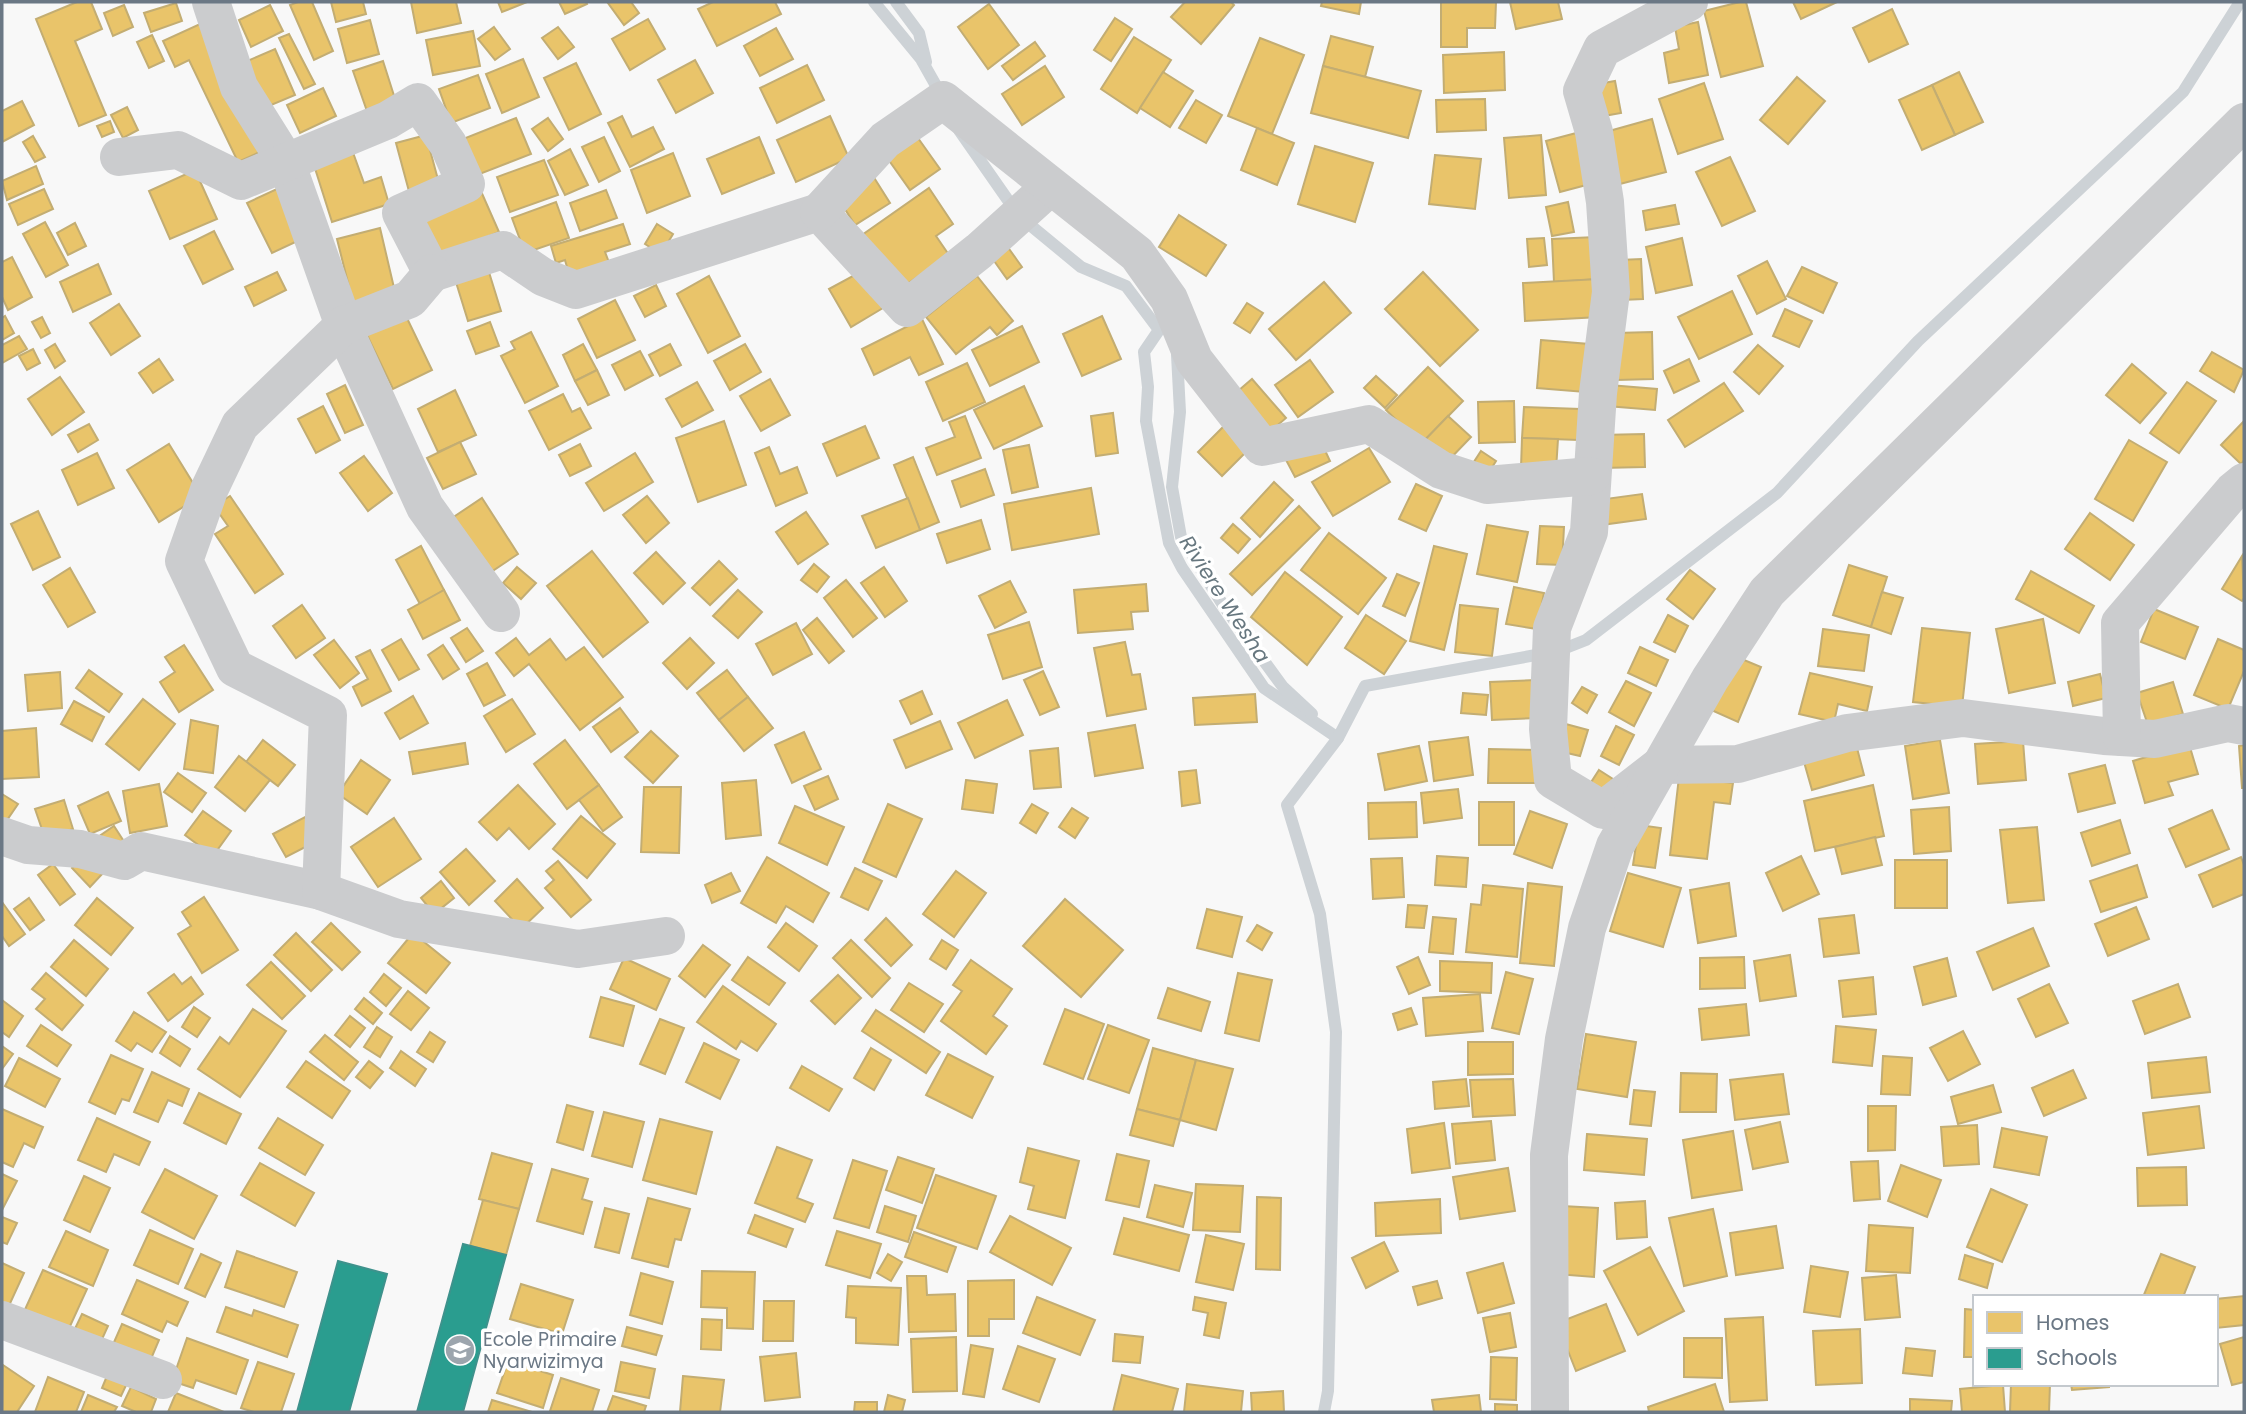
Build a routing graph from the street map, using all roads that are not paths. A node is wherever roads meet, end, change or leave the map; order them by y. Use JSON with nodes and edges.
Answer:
{"nodes":[{"id":1,"x":211,"y":2,"type":"edge"},
{"id":2,"x":1689,"y":2,"type":"edge"},
{"id":3,"x":2244,"y":122,"type":"edge"},
{"id":4,"x":119,"y":157,"type":"dead end"},
{"id":5,"x":286,"y":162,"type":"junction"},
{"id":6,"x":1050,"y":187,"type":"junction"},
{"id":7,"x":819,"y":212,"type":"junction"},
{"id":8,"x":432,"y":273,"type":"junction"},
{"id":9,"x":344,"y":325,"type":"junction"},
{"id":10,"x":1591,"y":476,"type":"junction"},
{"id":11,"x":2244,"y":482,"type":"edge"},
{"id":12,"x":501,"y":613,"type":"dead end"},
{"id":13,"x":2244,"y":726,"type":"edge"},
{"id":14,"x":2122,"y":737,"type":"junction"},
{"id":15,"x":1661,"y":765,"type":"junction"},
{"id":16,"x":2,"y":836,"type":"edge"},
{"id":17,"x":321,"y":891,"type":"junction"},
{"id":18,"x":666,"y":936,"type":"dead end"},
{"id":19,"x":2,"y":1320,"type":"edge"},
{"id":20,"x":163,"y":1380,"type":"dead end"},
{"id":21,"x":1550,"y":1412,"type":"edge"}],
"edges":[{"from":1,"to":5,"type":"street"},
{"from":2,"to":10,"type":"street"},
{"from":3,"to":15,"type":"street"},
{"from":4,"to":5,"type":"street"},
{"from":5,"to":8,"type":"street"},
{"from":5,"to":9,"type":"street"},
{"from":6,"to":7,"type":"street"},
{"from":6,"to":7,"type":"street"},
{"from":6,"to":10,"type":"street"},
{"from":7,"to":8,"type":"street"},
{"from":8,"to":9,"type":"street"},
{"from":9,"to":12,"type":"street"},
{"from":9,"to":17,"type":"street"},
{"from":10,"to":15,"type":"street"},
{"from":11,"to":14,"type":"street"},
{"from":13,"to":14,"type":"street"},
{"from":14,"to":15,"type":"street"},
{"from":15,"to":21,"type":"street"},
{"from":16,"to":17,"type":"street"},
{"from":17,"to":18,"type":"street"},
{"from":19,"to":20,"type":"street"}]}
